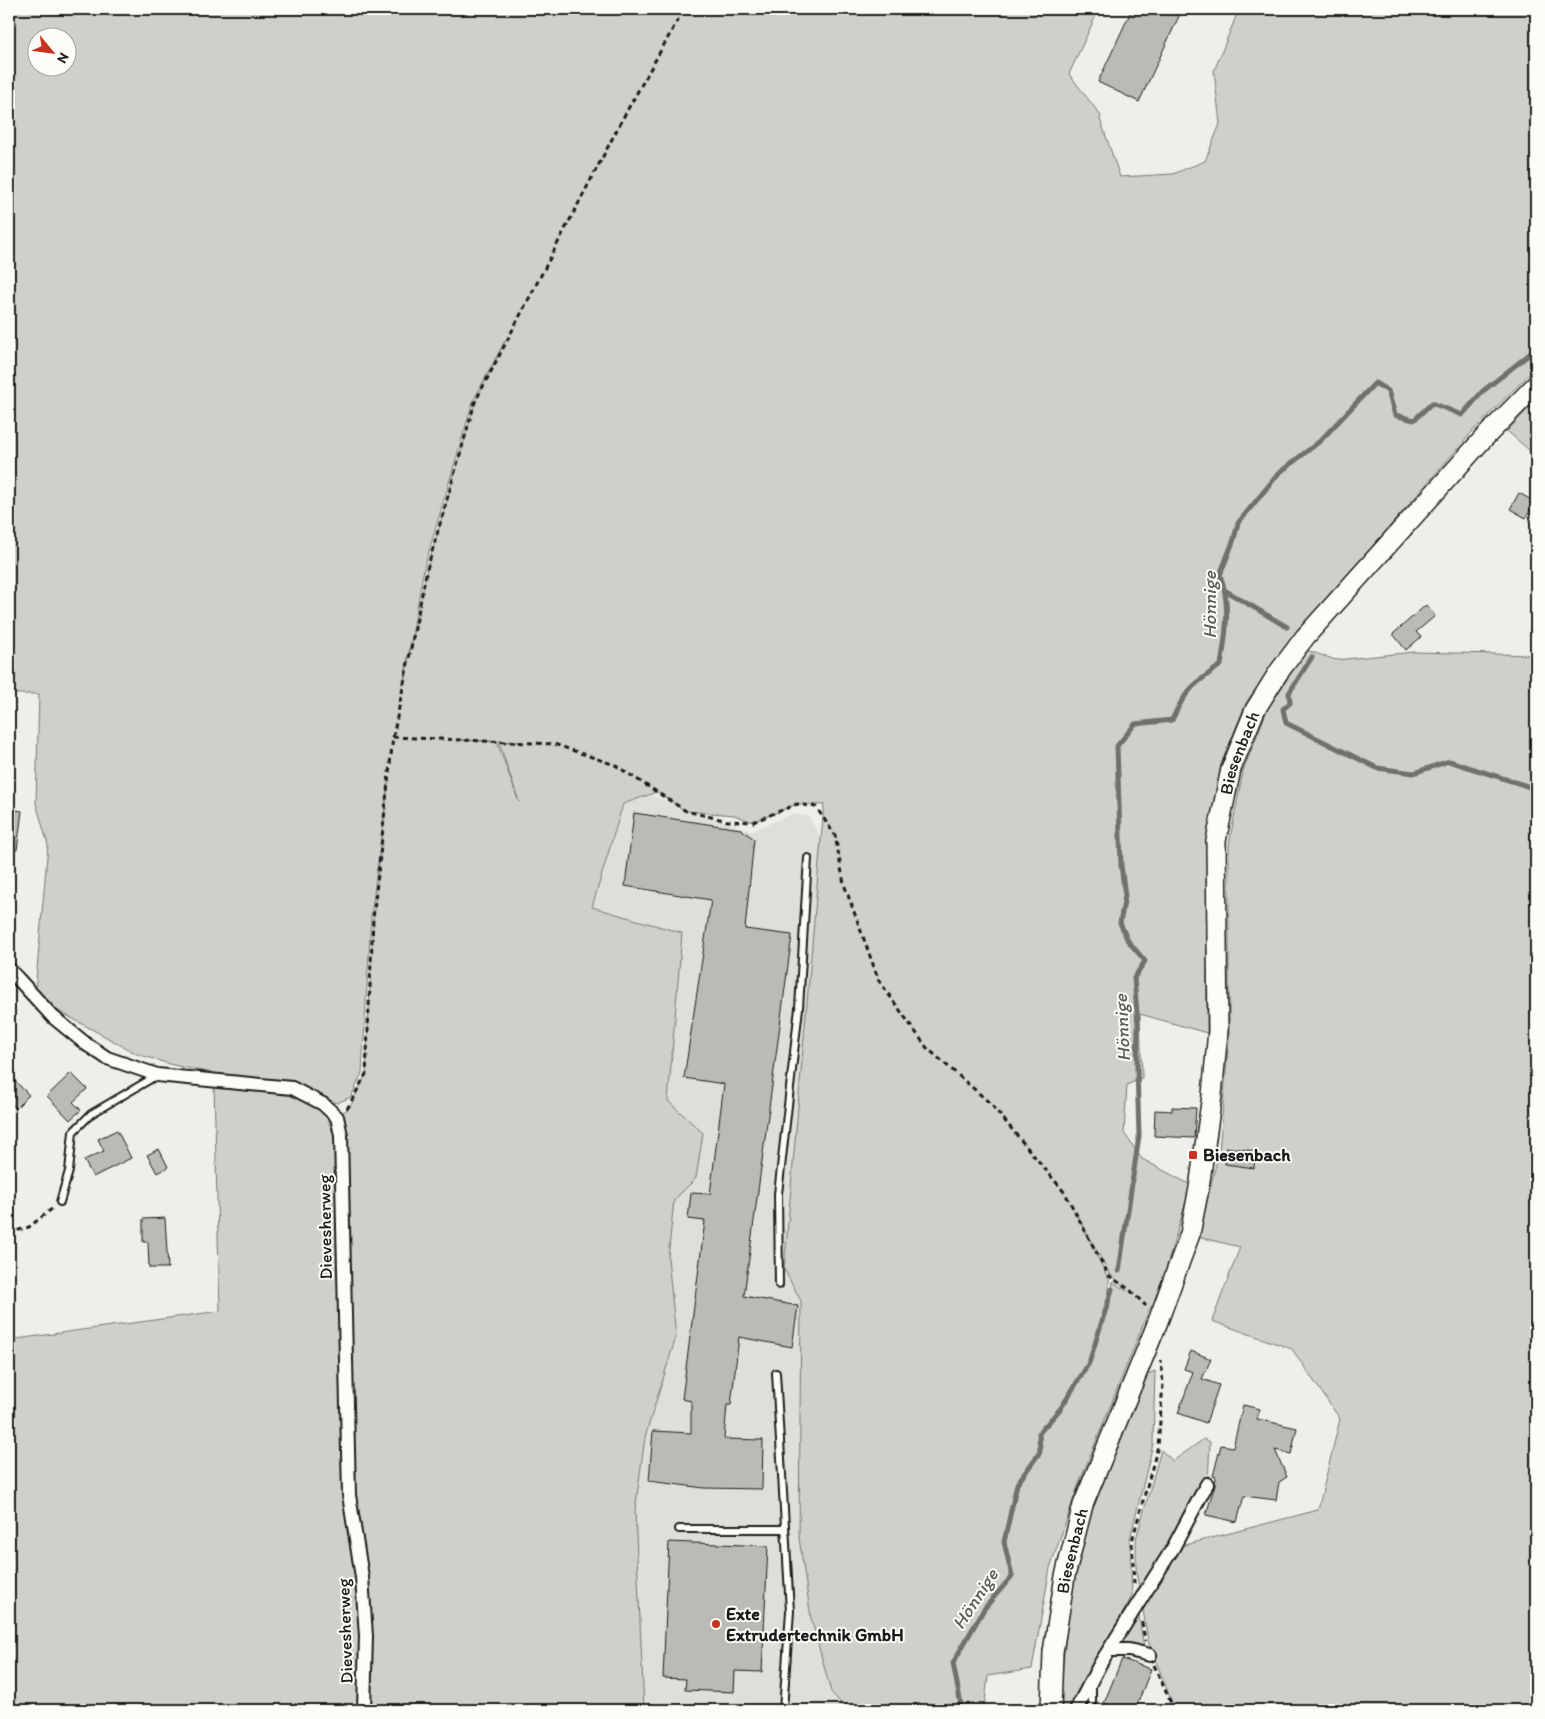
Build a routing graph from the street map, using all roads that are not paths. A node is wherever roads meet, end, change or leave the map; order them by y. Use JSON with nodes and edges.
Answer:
{"nodes":[{"id":1,"x":1536,"y":385,"type":"edge"},
{"id":2,"x":808,"y":858,"type":"dead end"},
{"id":3,"x":9,"y":969,"type":"edge"},
{"id":4,"x":157,"y":1075,"type":"junction"},
{"id":5,"x":60,"y":1202,"type":"road end"},
{"id":6,"x":779,"y":1285,"type":"dead end"},
{"id":7,"x":776,"y":1373,"type":"dead end"},
{"id":8,"x":1207,"y":1484,"type":"dead end"},
{"id":9,"x":679,"y":1529,"type":"dead end"},
{"id":10,"x":785,"y":1529,"type":"junction"},
{"id":11,"x":1109,"y":1650,"type":"junction"},
{"id":12,"x":1150,"y":1655,"type":"road end"},
{"id":13,"x":1092,"y":1682,"type":"junction"},
{"id":14,"x":364,"y":1710,"type":"edge"},
{"id":15,"x":783,"y":1710,"type":"edge"},
{"id":16,"x":1051,"y":1710,"type":"edge"},
{"id":17,"x":1076,"y":1710,"type":"edge"},
{"id":18,"x":1092,"y":1710,"type":"edge"}],
"edges":[{"from":1,"to":16,"type":"main road","name":"Biesenbach"},
{"from":2,"to":6,"type":"lane"},
{"from":3,"to":4,"type":"street"},
{"from":4,"to":5,"type":"lane"},
{"from":4,"to":14,"type":"street","name":"Dievesherweg"},
{"from":7,"to":10,"type":"lane"},
{"from":8,"to":11,"type":"street"},
{"from":9,"to":10,"type":"lane"},
{"from":10,"to":15,"type":"lane"},
{"from":11,"to":12,"type":"street"},
{"from":11,"to":13,"type":"street"},
{"from":13,"to":17,"type":"street"},
{"from":13,"to":18,"type":"lane"}]}
